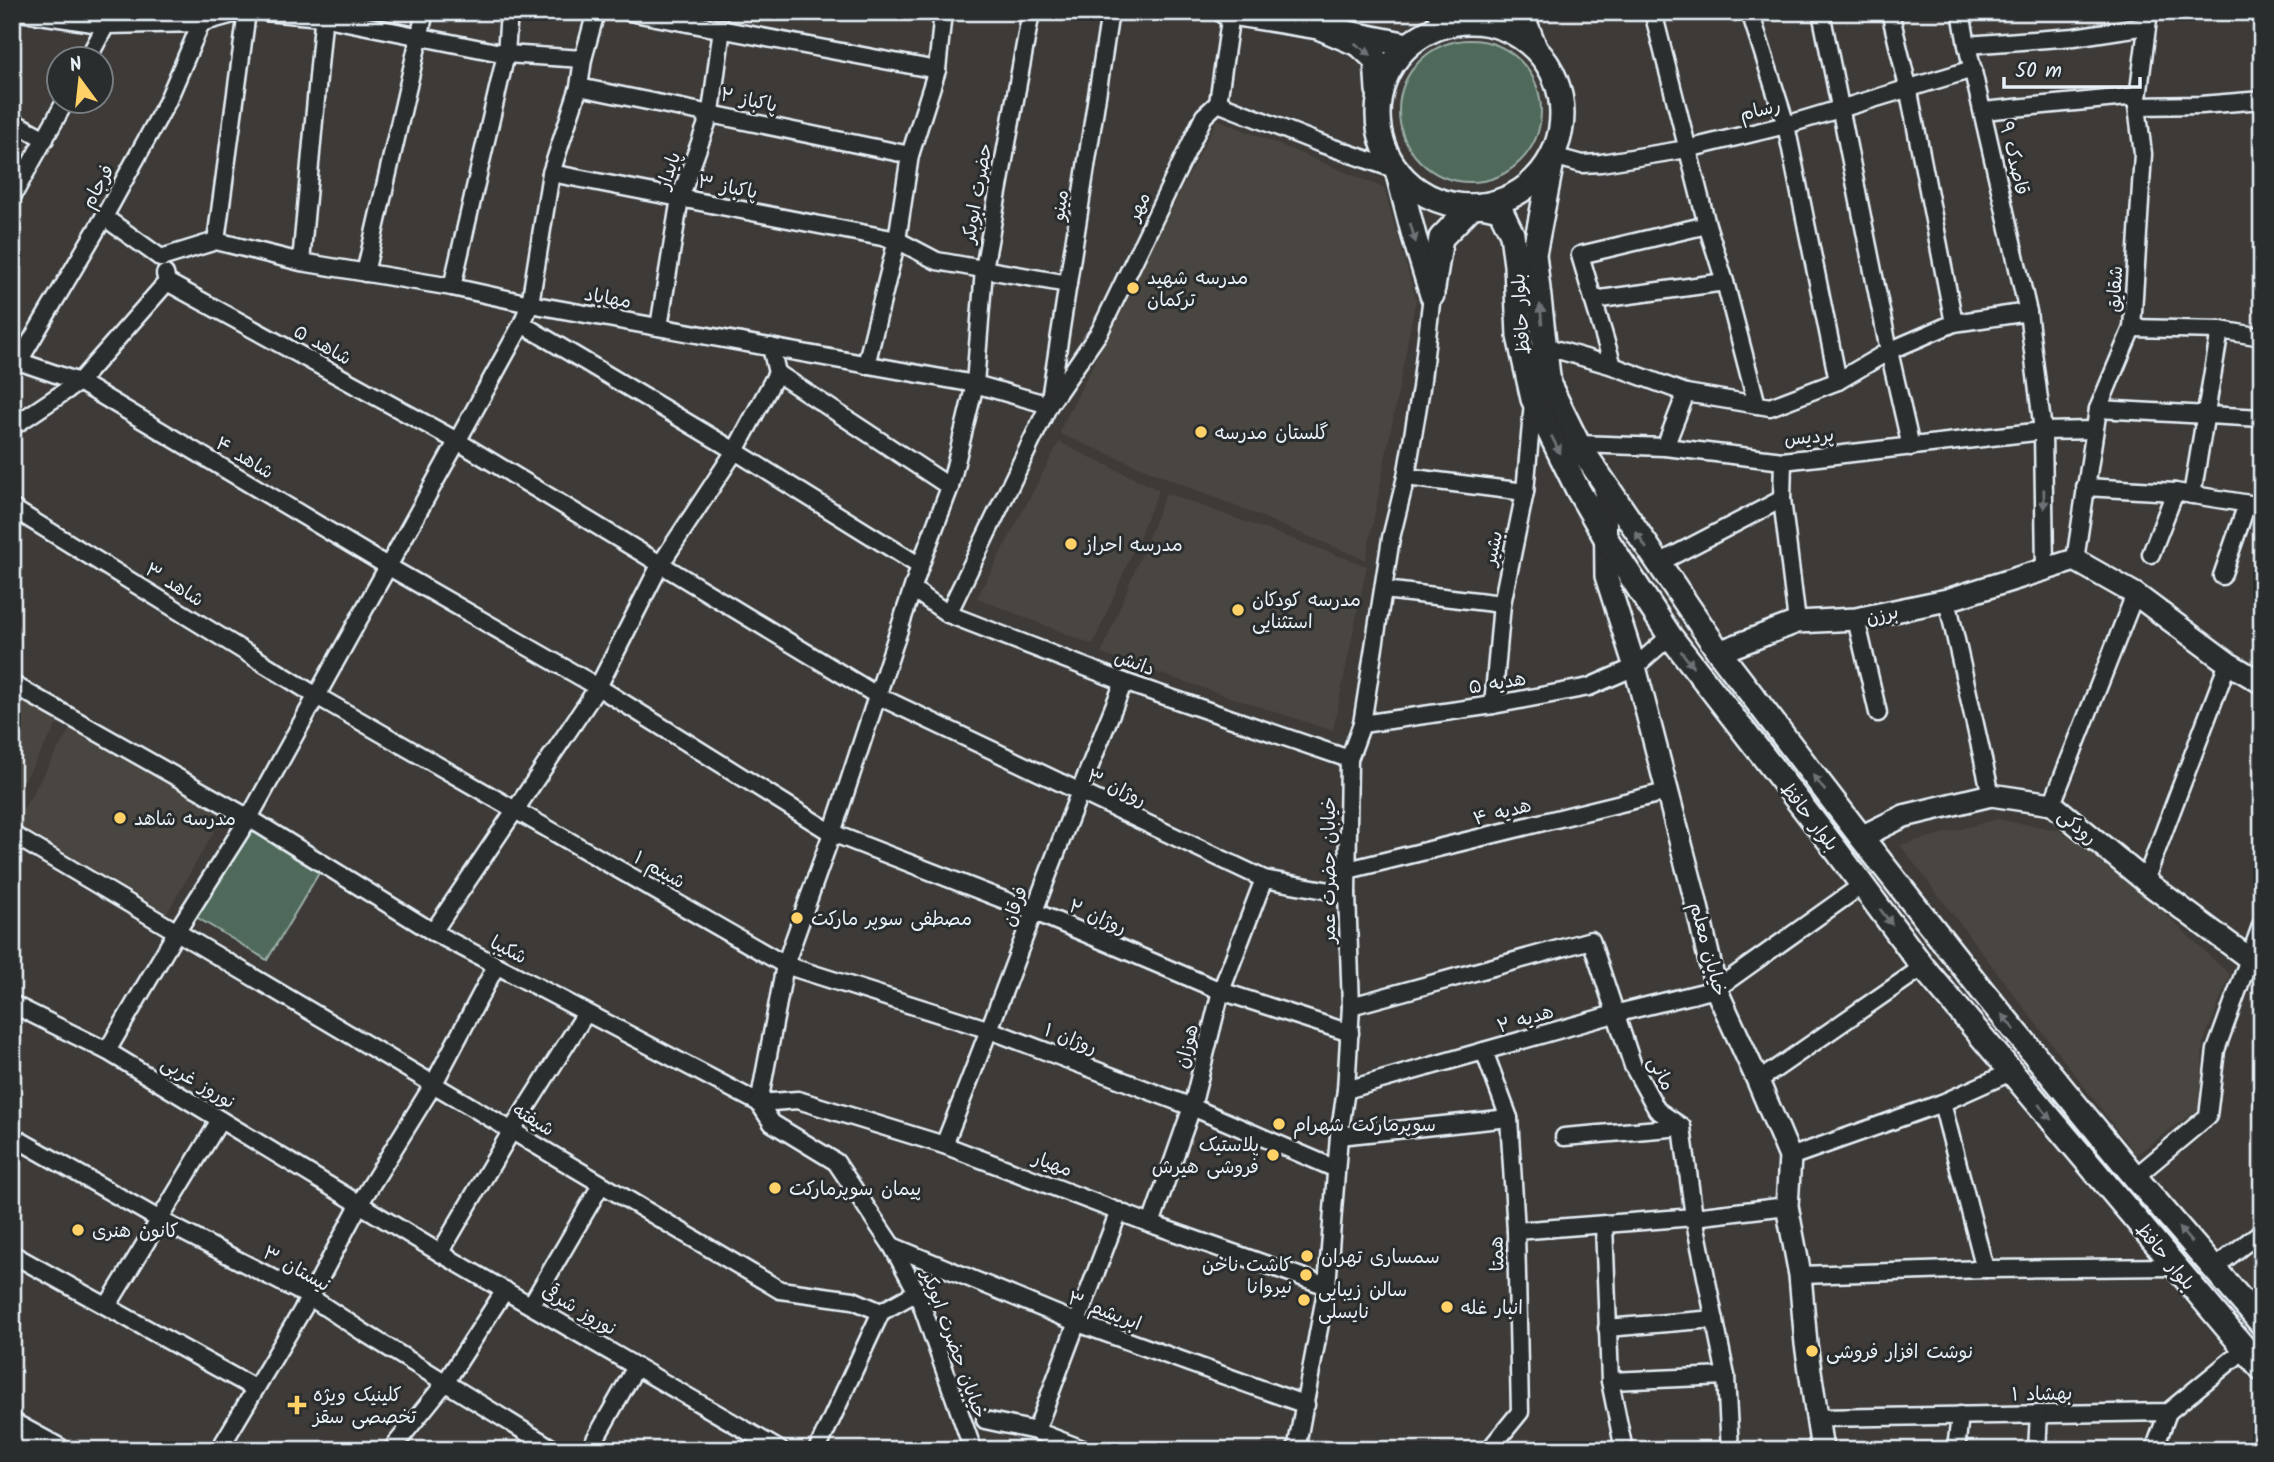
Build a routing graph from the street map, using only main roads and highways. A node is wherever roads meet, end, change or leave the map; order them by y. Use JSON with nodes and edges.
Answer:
{"nodes":[{"id":1,"x":1521,"y":12,"type":"edge"},
{"id":2,"x":1228,"y":13,"type":"edge"},
{"id":3,"x":1447,"y":17,"type":"edge"},
{"id":4,"x":1318,"y":27,"type":"junction"},
{"id":5,"x":1408,"y":45,"type":"junction"},
{"id":6,"x":1535,"y":48,"type":"junction"},
{"id":7,"x":1378,"y":100,"type":"junction"},
{"id":8,"x":1553,"y":156,"type":"junction"},
{"id":9,"x":1397,"y":170,"type":"junction"},
{"id":10,"x":1477,"y":206,"type":"junction"},
{"id":11,"x":1512,"y":234,"type":"junction"},
{"id":12,"x":1441,"y":239,"type":"junction"},
{"id":13,"x":1861,"y":837,"type":"junction"},
{"id":14,"x":1838,"y":851,"type":"junction"},
{"id":15,"x":2262,"y":1324,"type":"edge"},
{"id":16,"x":2262,"y":1369,"type":"edge"},
{"id":17,"x":12,"y":1425,"type":"edge"},
{"id":18,"x":58,"y":1450,"type":"edge"}],
"edges":[{"from":1,"to":6,"type":"main road"},
{"from":2,"to":4,"type":"main road"},
{"from":3,"to":5,"type":"main road"},
{"from":3,"to":6,"type":"main road"},
{"from":4,"to":5,"type":"main road"},
{"from":4,"to":7,"type":"main road","one_way":true},
{"from":5,"to":7,"type":"main road"},
{"from":6,"to":8,"type":"main road"},
{"from":7,"to":9,"type":"main road"},
{"from":8,"to":10,"type":"main road"},
{"from":13,"to":8,"type":"main road","name":"بلوار حافظ","one_way":true},
{"from":9,"to":10,"type":"main road"},
{"from":9,"to":12,"type":"main road","one_way":true},
{"from":10,"to":11,"type":"main road","name":"بلوار حافظ"},
{"from":10,"to":12,"type":"main road"},
{"from":11,"to":12,"type":"main road"},
{"from":11,"to":14,"type":"main road","name":"بلوار حافظ","one_way":true},
{"from":13,"to":14,"type":"main road"},
{"from":15,"to":13,"type":"main road","name":"بلوار حافظ","one_way":true},
{"from":14,"to":16,"type":"main road","name":"بلوار حافظ","one_way":true},
{"from":17,"to":18,"type":"main road"}]}
